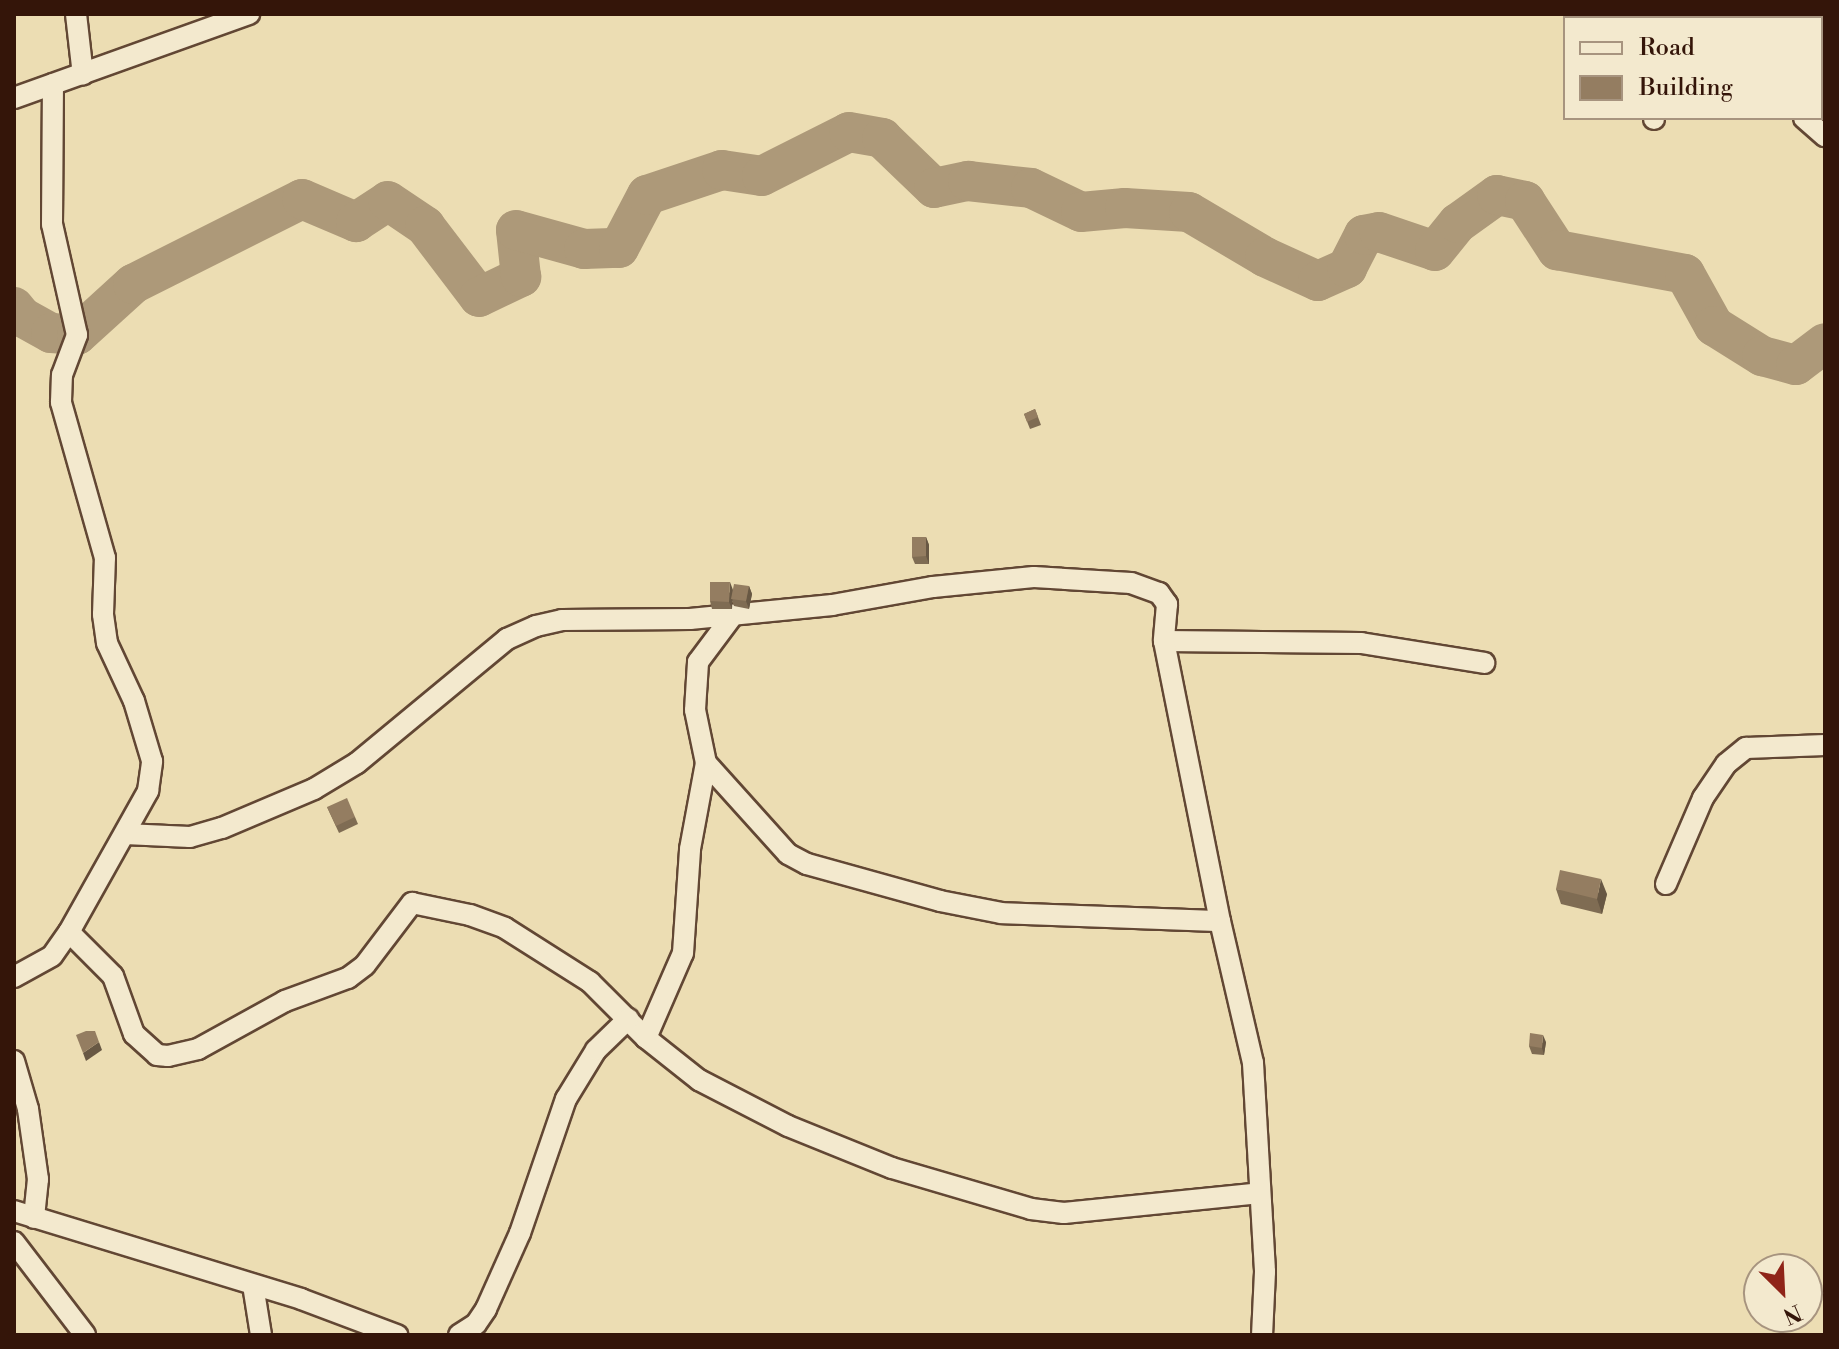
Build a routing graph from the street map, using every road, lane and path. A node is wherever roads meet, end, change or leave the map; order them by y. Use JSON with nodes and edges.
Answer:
{"nodes":[{"id":1,"x":76,"y":14,"type":"edge"},
{"id":2,"x":249,"y":14,"type":"edge"},
{"id":3,"x":83,"y":75,"type":"junction"},
{"id":4,"x":53,"y":84,"type":"junction"},
{"id":5,"x":14,"y":98,"type":"edge"},
{"id":6,"x":1806,"y":120,"type":"edge"},
{"id":7,"x":1825,"y":136,"type":"edge"},
{"id":8,"x":733,"y":615,"type":"junction"},
{"id":9,"x":1164,"y":641,"type":"junction"},
{"id":10,"x":1484,"y":663,"type":"dead end"},
{"id":11,"x":1825,"y":745,"type":"edge"},
{"id":12,"x":706,"y":763,"type":"junction"},
{"id":13,"x":125,"y":834,"type":"junction"},
{"id":14,"x":1666,"y":884,"type":"dead end"},
{"id":15,"x":1220,"y":921,"type":"junction"},
{"id":16,"x":69,"y":932,"type":"junction"},
{"id":17,"x":14,"y":977,"type":"edge"},
{"id":18,"x":628,"y":1019,"type":"junction"},
{"id":19,"x":646,"y":1038,"type":"junction"},
{"id":20,"x":14,"y":1061,"type":"edge"},
{"id":21,"x":1260,"y":1193,"type":"junction"},
{"id":22,"x":24,"y":1214,"type":"edge"},
{"id":23,"x":14,"y":1242,"type":"edge"},
{"id":24,"x":253,"y":1285,"type":"junction"},
{"id":25,"x":85,"y":1335,"type":"edge"},
{"id":26,"x":261,"y":1335,"type":"edge"},
{"id":27,"x":397,"y":1335,"type":"edge"},
{"id":28,"x":459,"y":1335,"type":"edge"},
{"id":29,"x":1262,"y":1335,"type":"edge"}],
"edges":[{"from":1,"to":3,"type":"street"},
{"from":2,"to":3,"type":"street"},
{"from":3,"to":4,"type":"street"},
{"from":4,"to":5,"type":"street"},
{"from":4,"to":13,"type":"street"},
{"from":6,"to":7,"type":"street"},
{"from":8,"to":9,"type":"street"},
{"from":8,"to":12,"type":"street"},
{"from":8,"to":13,"type":"street"},
{"from":9,"to":10,"type":"street"},
{"from":9,"to":15,"type":"street"},
{"from":11,"to":14,"type":"street"},
{"from":12,"to":15,"type":"street"},
{"from":12,"to":19,"type":"street"},
{"from":13,"to":16,"type":"street"},
{"from":15,"to":21,"type":"street"},
{"from":16,"to":17,"type":"street"},
{"from":16,"to":18,"type":"street"},
{"from":18,"to":19,"type":"street"},
{"from":18,"to":28,"type":"street"},
{"from":19,"to":21,"type":"street"},
{"from":20,"to":22,"type":"street"},
{"from":21,"to":29,"type":"street"},
{"from":22,"to":24,"type":"street"},
{"from":23,"to":25,"type":"street"},
{"from":24,"to":26,"type":"street"},
{"from":24,"to":27,"type":"street"}]}
